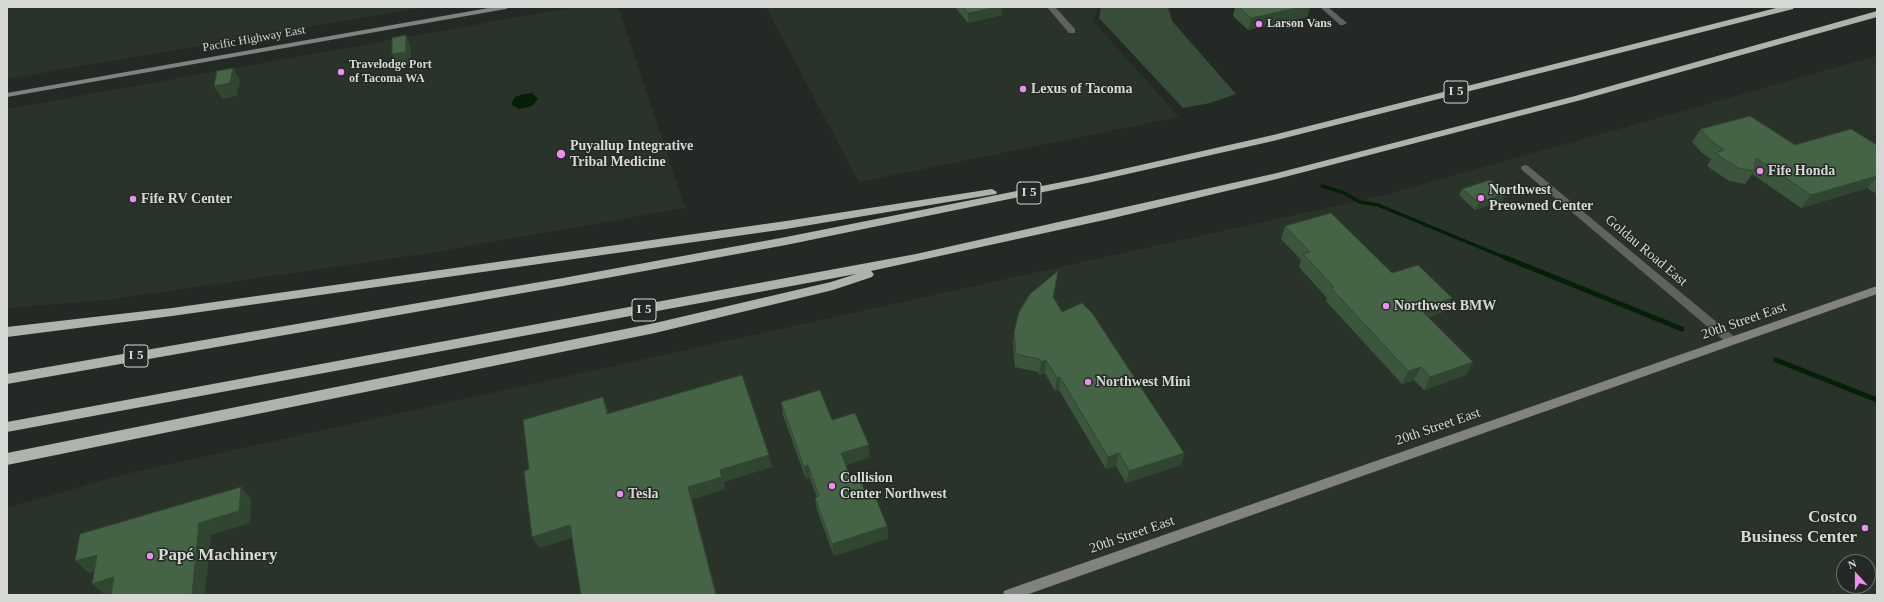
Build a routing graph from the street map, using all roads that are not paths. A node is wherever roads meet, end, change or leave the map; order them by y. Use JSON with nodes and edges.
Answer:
{"nodes":[{"id":1,"x":506,"y":7,"type":"edge"},
{"id":2,"x":1051,"y":7,"type":"edge"},
{"id":3,"x":1324,"y":7,"type":"edge"},
{"id":4,"x":1785,"y":7,"type":"edge"},
{"id":5,"x":1790,"y":7,"type":"edge"},
{"id":6,"x":1774,"y":12,"type":"junction"},
{"id":7,"x":1877,"y":14,"type":"edge"},
{"id":8,"x":1343,"y":23,"type":"dead end"},
{"id":9,"x":1072,"y":30,"type":"dead end"},
{"id":10,"x":7,"y":95,"type":"edge"},
{"id":11,"x":1524,"y":168,"type":"dead end"},
{"id":12,"x":1137,"y":169,"type":"junction"},
{"id":13,"x":916,"y":258,"type":"junction"},
{"id":14,"x":1877,"y":290,"type":"edge"},
{"id":15,"x":7,"y":332,"type":"edge"},
{"id":16,"x":1732,"y":340,"type":"junction"},
{"id":17,"x":7,"y":379,"type":"edge"},
{"id":18,"x":7,"y":427,"type":"edge"},
{"id":19,"x":7,"y":459,"type":"edge"},
{"id":20,"x":1009,"y":595,"type":"edge"}],
"edges":[{"from":1,"to":10,"type":"main road","name":"Pacific Highway East"},
{"from":2,"to":9,"type":"street"},
{"from":3,"to":8,"type":"street"},
{"from":4,"to":6,"type":"highway"},
{"from":5,"to":6,"type":"highway","number":"I 5"},
{"from":6,"to":12,"type":"highway","number":"I 5"},
{"from":7,"to":13,"type":"highway","number":"I 5"},
{"from":11,"to":16,"type":"street","name":"Goldau Road East"},
{"from":12,"to":15,"type":"highway"},
{"from":12,"to":17,"type":"highway","number":"I 5"},
{"from":13,"to":18,"type":"highway","number":"I 5"},
{"from":13,"to":19,"type":"highway"},
{"from":14,"to":16,"type":"main road","name":"20th Street East"},
{"from":16,"to":20,"type":"main road","name":"20th Street East"}]}
